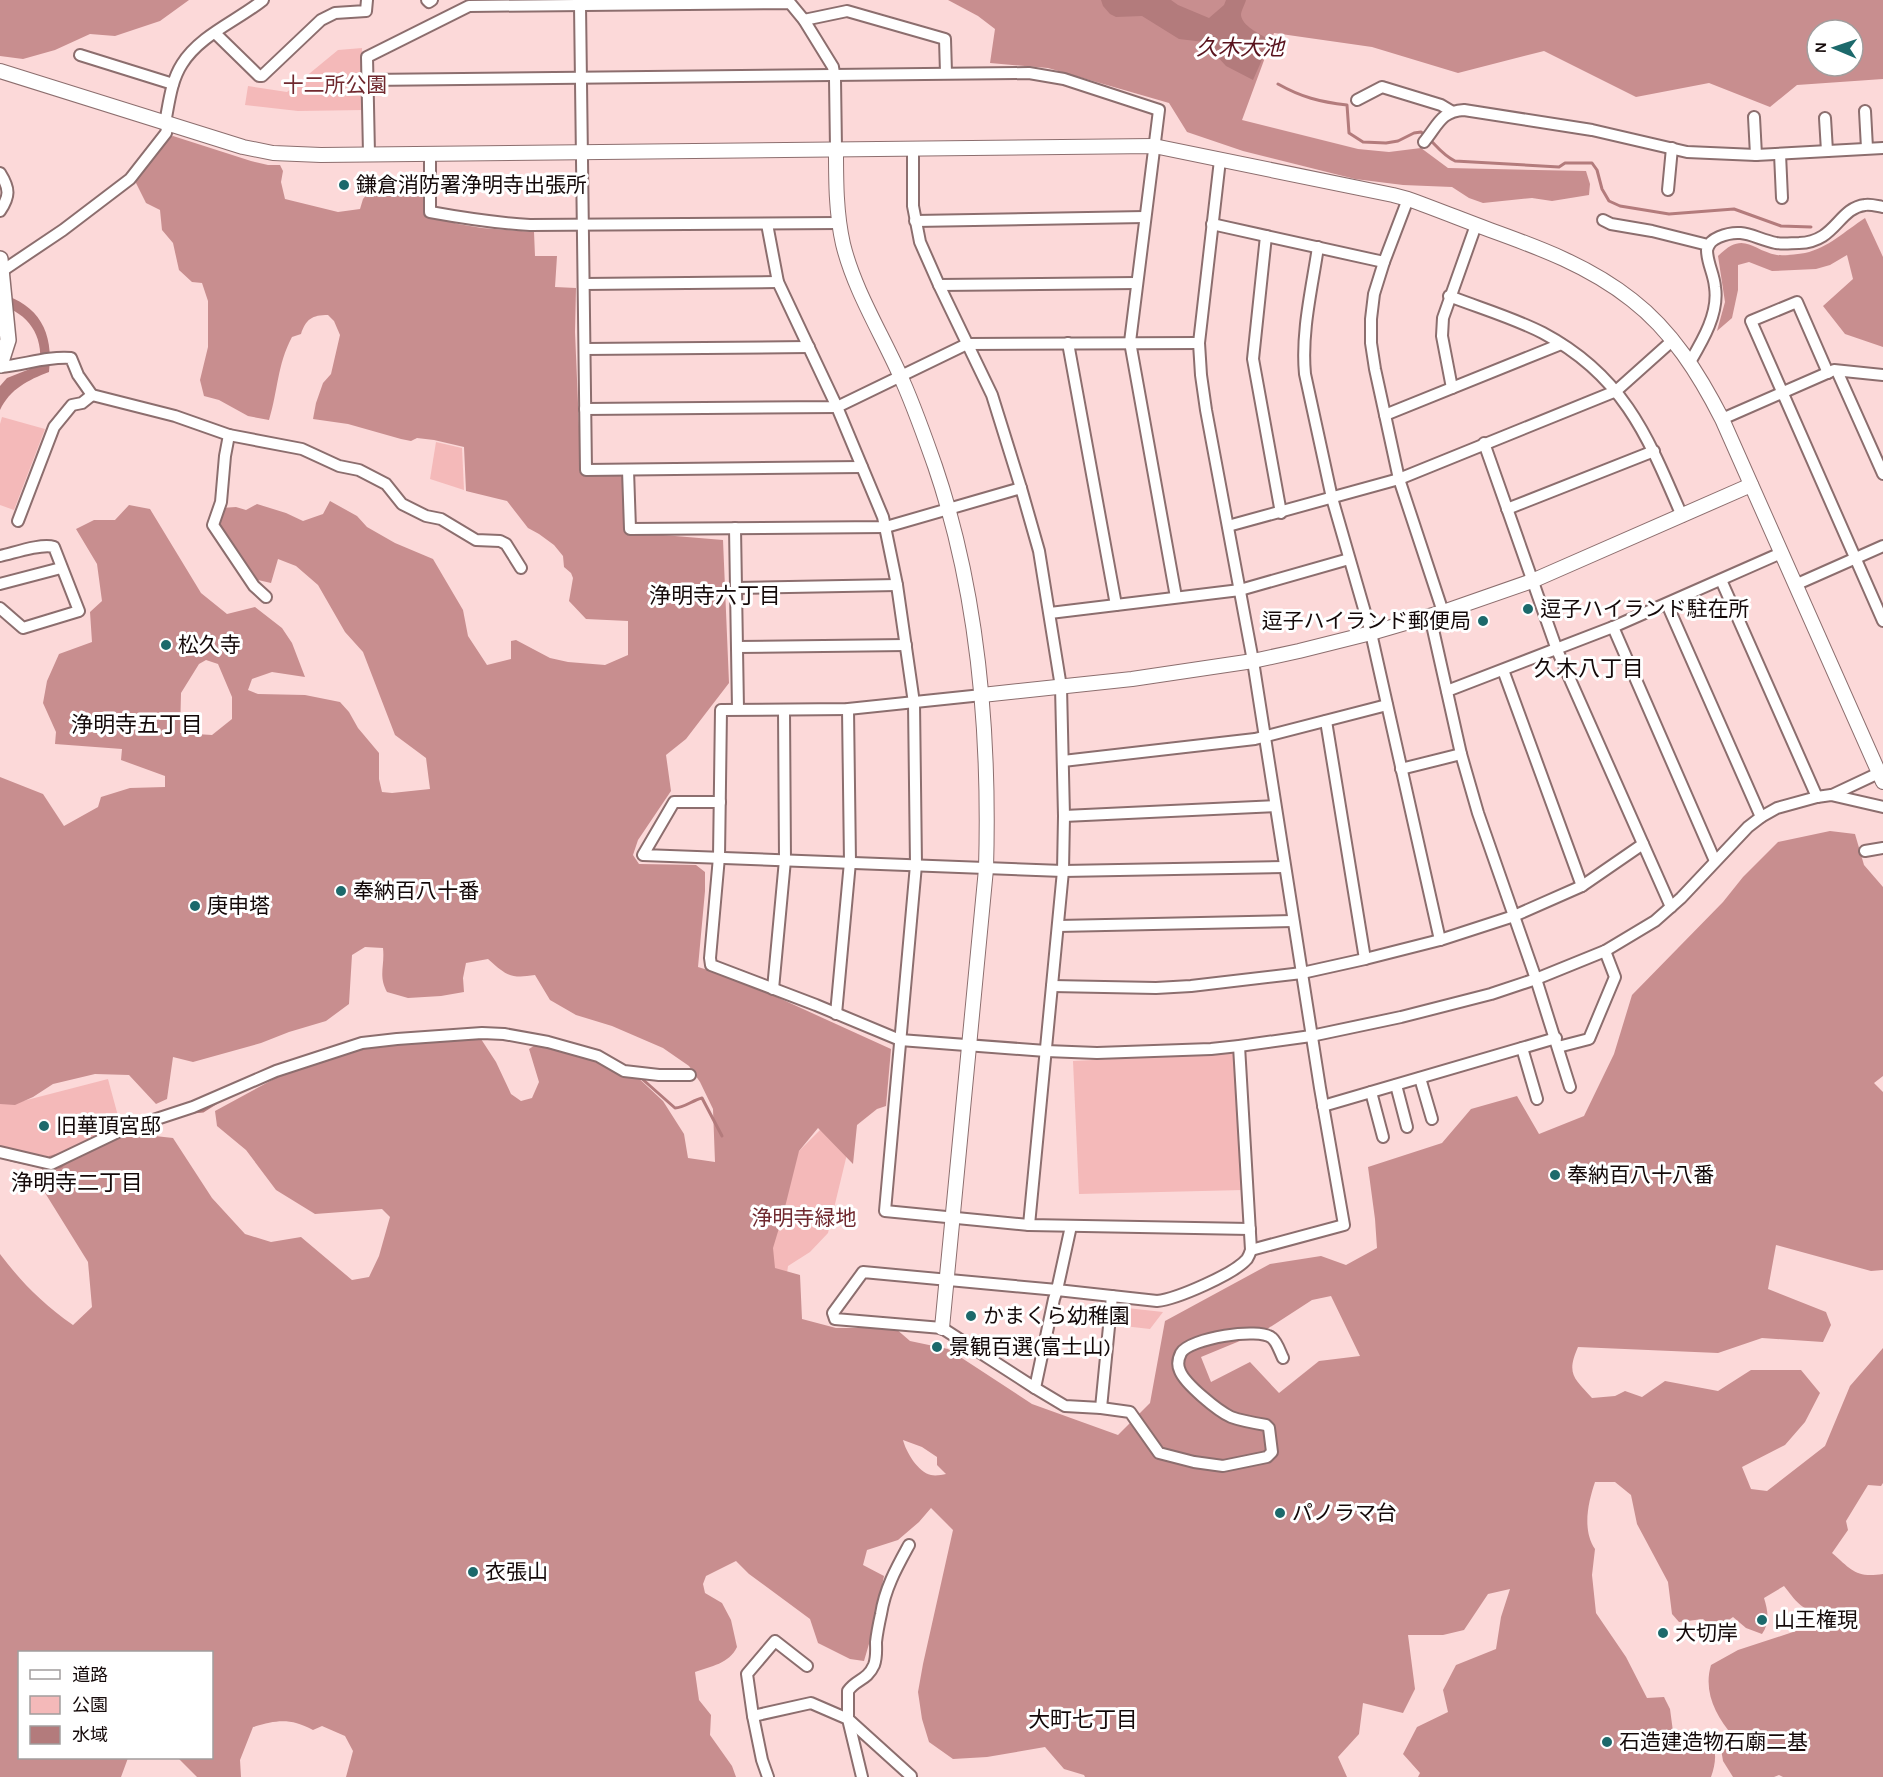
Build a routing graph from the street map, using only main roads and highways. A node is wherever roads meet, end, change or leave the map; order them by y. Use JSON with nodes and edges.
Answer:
{"nodes":[{"id":1,"x":1,"y":265,"type":"edge"},
{"id":2,"x":0,"y":366,"type":"edge"}],
"edges":[{"from":1,"to":2,"type":"main road"}]}
